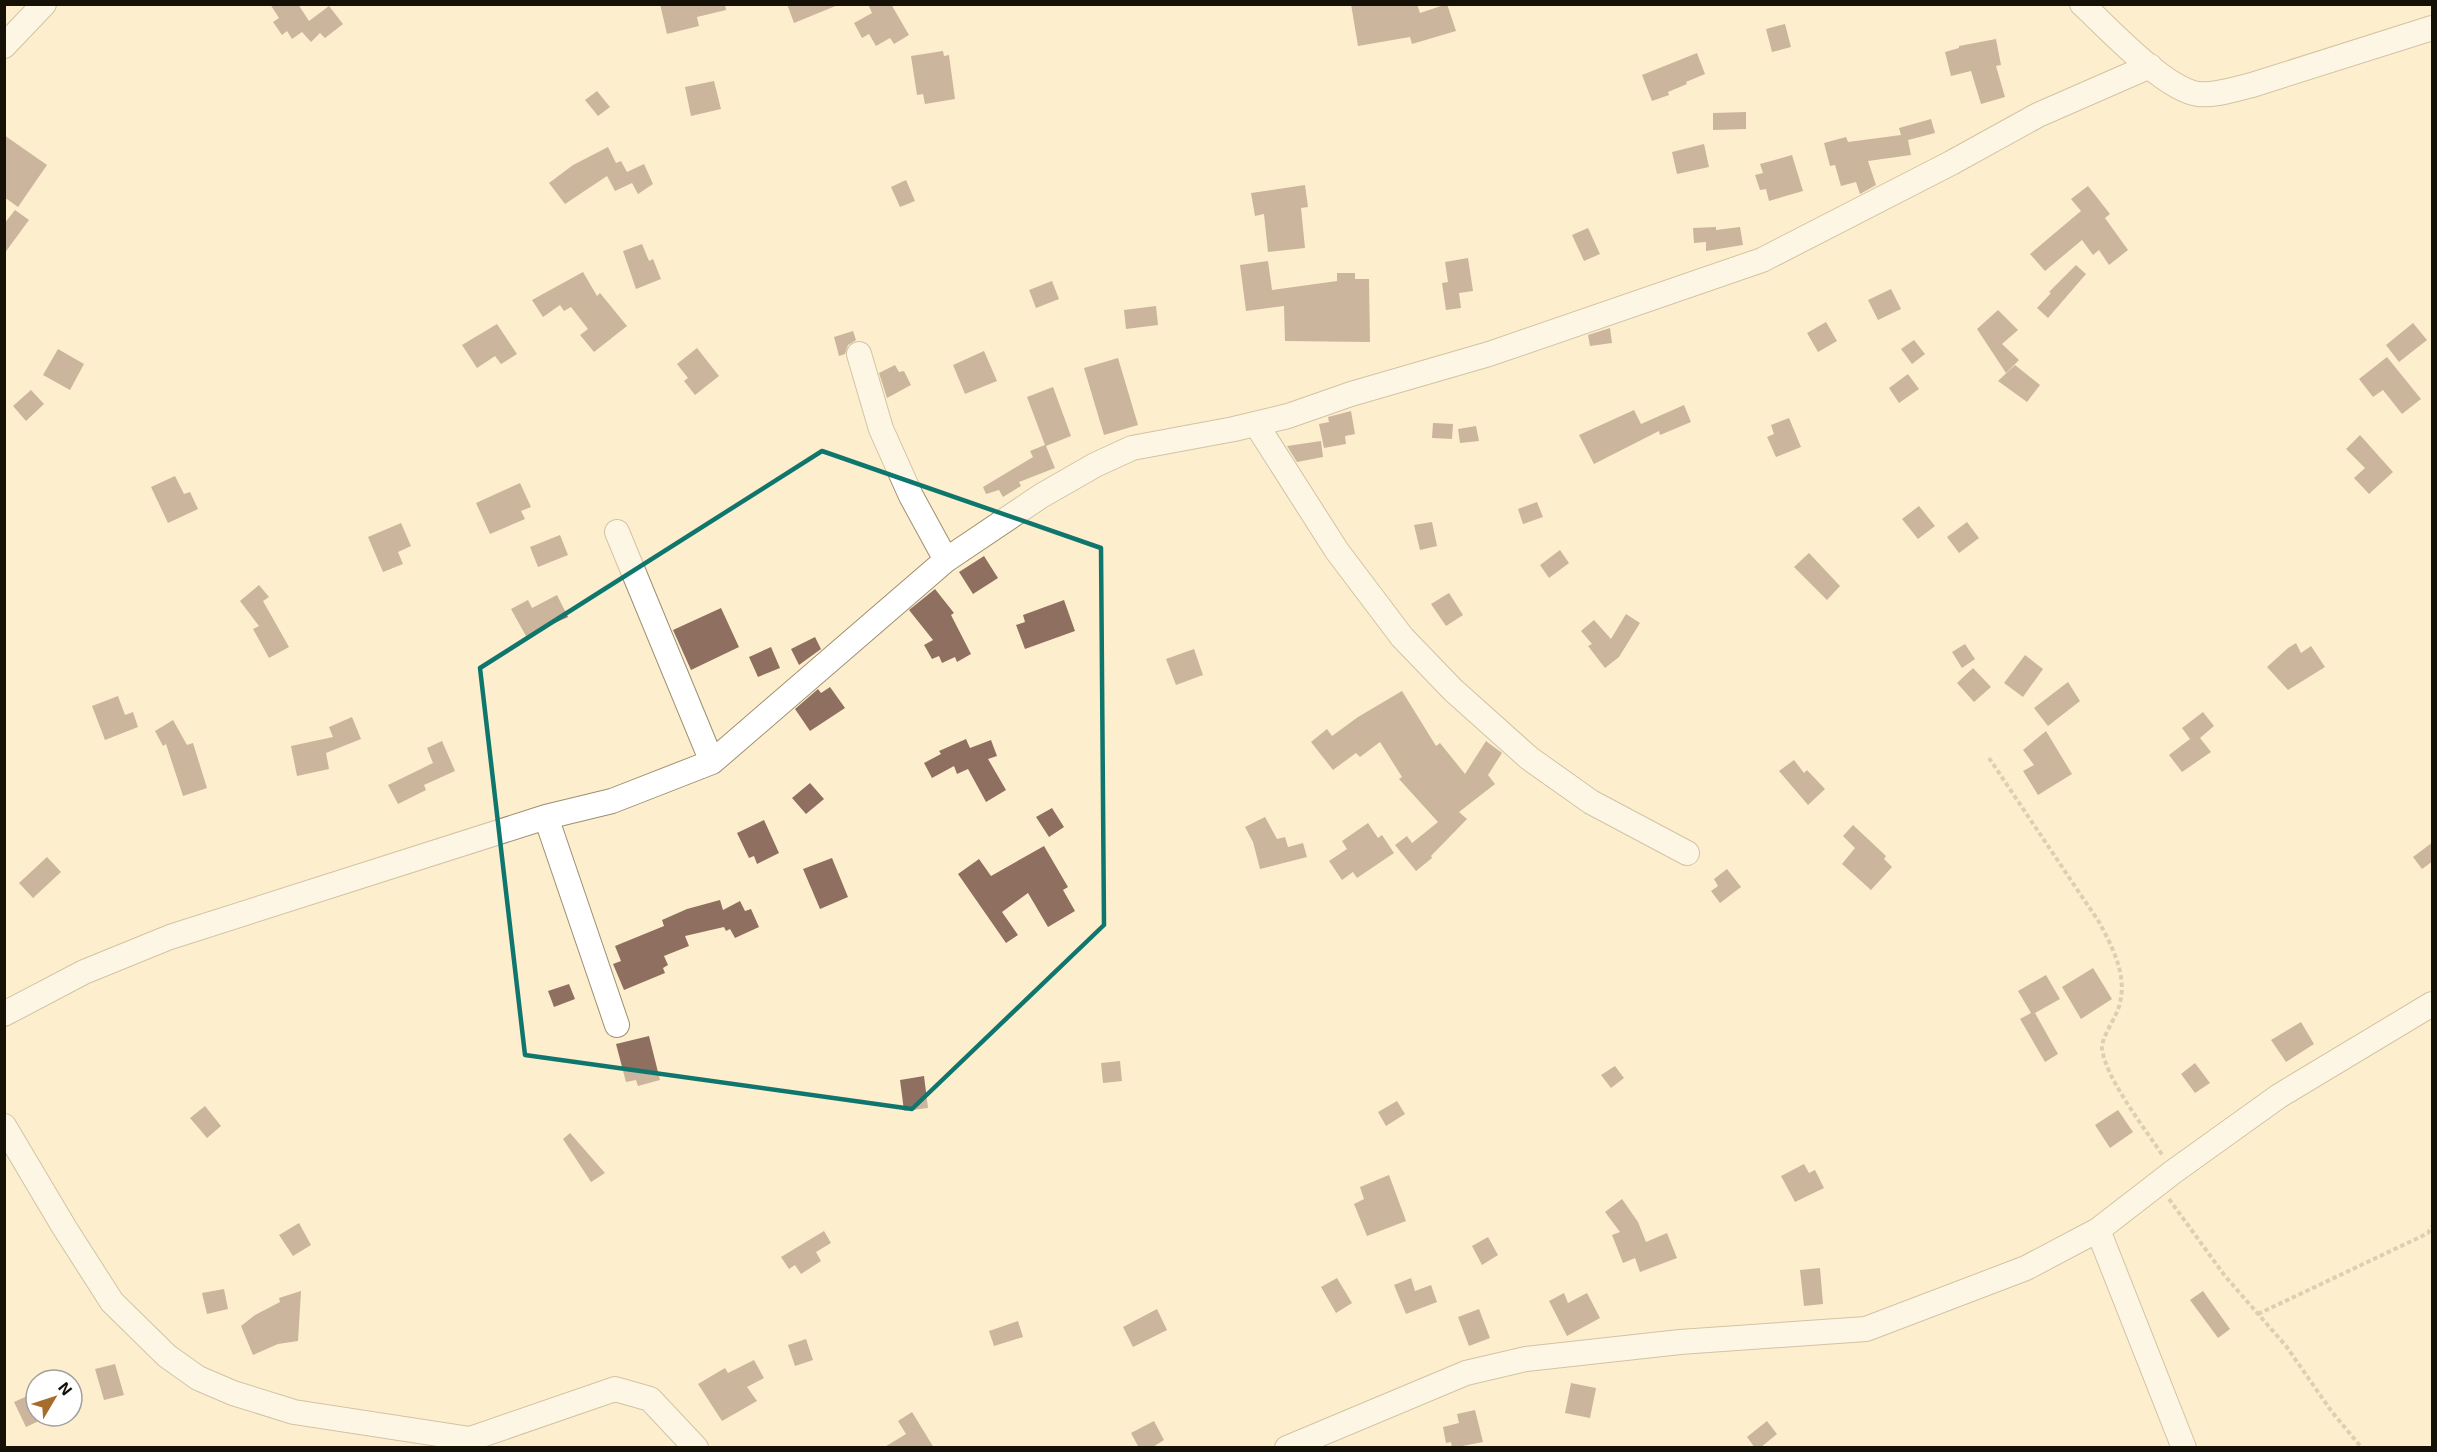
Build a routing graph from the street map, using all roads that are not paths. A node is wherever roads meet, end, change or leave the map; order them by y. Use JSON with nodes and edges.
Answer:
{"nodes":[{"id":1,"x":44,"y":4,"type":"edge"},
{"id":2,"x":2082,"y":4,"type":"edge"},
{"id":3,"x":2433,"y":28,"type":"edge"},
{"id":4,"x":4,"y":46,"type":"edge"},
{"id":5,"x":2150,"y":66,"type":"junction"},
{"id":6,"x":860,"y":354,"type":"dead end"},
{"id":7,"x":1256,"y":423,"type":"junction"},
{"id":8,"x":616,"y":532,"type":"dead end"},
{"id":9,"x":946,"y":560,"type":"junction"},
{"id":10,"x":712,"y":762,"type":"junction"},
{"id":11,"x":546,"y":817,"type":"junction"},
{"id":12,"x":1687,"y":853,"type":"dead end"},
{"id":13,"x":2433,"y":1004,"type":"edge"},
{"id":14,"x":4,"y":1014,"type":"edge"},
{"id":15,"x":617,"y":1025,"type":"dead end"},
{"id":16,"x":4,"y":1126,"type":"edge"},
{"id":17,"x":2098,"y":1230,"type":"junction"},
{"id":18,"x":462,"y":1443,"type":"edge"},
{"id":19,"x":696,"y":1448,"type":"edge"},
{"id":20,"x":1287,"y":1448,"type":"edge"},
{"id":21,"x":2184,"y":1448,"type":"edge"}],
"edges":[{"from":1,"to":4,"type":"street"},
{"from":2,"to":5,"type":"street"},
{"from":3,"to":5,"type":"street"},
{"from":5,"to":7,"type":"street"},
{"from":6,"to":9,"type":"street"},
{"from":7,"to":9,"type":"street"},
{"from":7,"to":12,"type":"street"},
{"from":8,"to":10,"type":"street"},
{"from":9,"to":10,"type":"street"},
{"from":10,"to":11,"type":"street"},
{"from":11,"to":14,"type":"street"},
{"from":11,"to":15,"type":"street"},
{"from":13,"to":17,"type":"street"},
{"from":16,"to":18,"type":"street"},
{"from":17,"to":20,"type":"street"},
{"from":17,"to":21,"type":"street"},
{"from":18,"to":19,"type":"street"}]}
